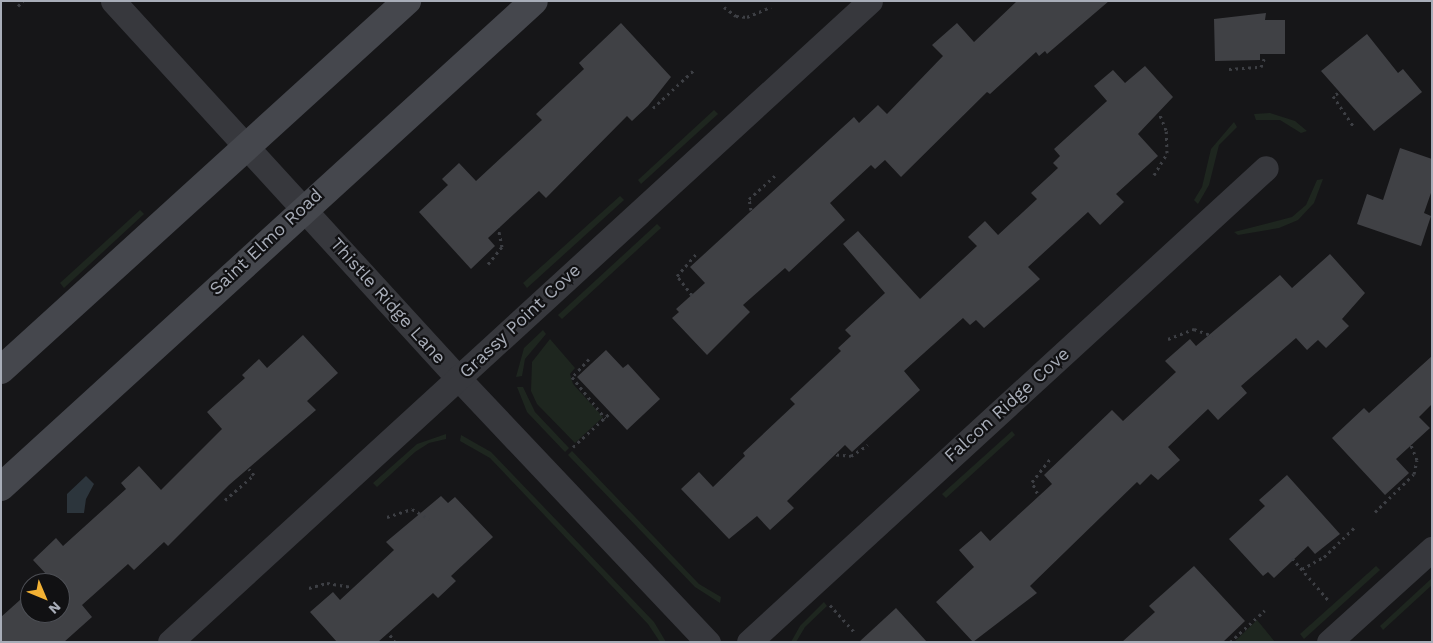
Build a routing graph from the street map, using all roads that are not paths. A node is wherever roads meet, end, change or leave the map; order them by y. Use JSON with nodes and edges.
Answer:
{"nodes":[{"id":1,"x":113,"y":1,"type":"edge"},
{"id":2,"x":407,"y":1,"type":"edge"},
{"id":3,"x":534,"y":1,"type":"edge"},
{"id":4,"x":870,"y":1,"type":"edge"},
{"id":5,"x":246,"y":147,"type":"junction"},
{"id":6,"x":1266,"y":168,"type":"dead end"},
{"id":7,"x":303,"y":208,"type":"junction"},
{"id":8,"x":1,"y":370,"type":"edge"},
{"id":9,"x":458,"y":378,"type":"junction"},
{"id":10,"x":1,"y":487,"type":"edge"},
{"id":11,"x":1432,"y":549,"type":"edge"},
{"id":12,"x":170,"y":642,"type":"edge"},
{"id":13,"x":708,"y":642,"type":"edge"},
{"id":14,"x":749,"y":642,"type":"edge"},
{"id":15,"x":1329,"y":642,"type":"edge"}],
"edges":[{"from":1,"to":5,"type":"street","name":"Thistle Ridge Lane"},
{"from":2,"to":5,"type":"main road"},
{"from":3,"to":7,"type":"main road","name":"Saint Elmo Road"},
{"from":4,"to":9,"type":"street","name":"Grassy Point Cove"},
{"from":5,"to":7,"type":"street","name":"Thistle Ridge Lane"},
{"from":5,"to":8,"type":"main road"},
{"from":6,"to":14,"type":"street","name":"Falcon Ridge Cove"},
{"from":7,"to":9,"type":"street","name":"Thistle Ridge Lane"},
{"from":7,"to":10,"type":"main road","name":"Saint Elmo Road"},
{"from":9,"to":12,"type":"street","name":"Grassy Point Cove"},
{"from":9,"to":13,"type":"street","name":"Thistle Ridge Lane"},
{"from":11,"to":15,"type":"street"}]}
